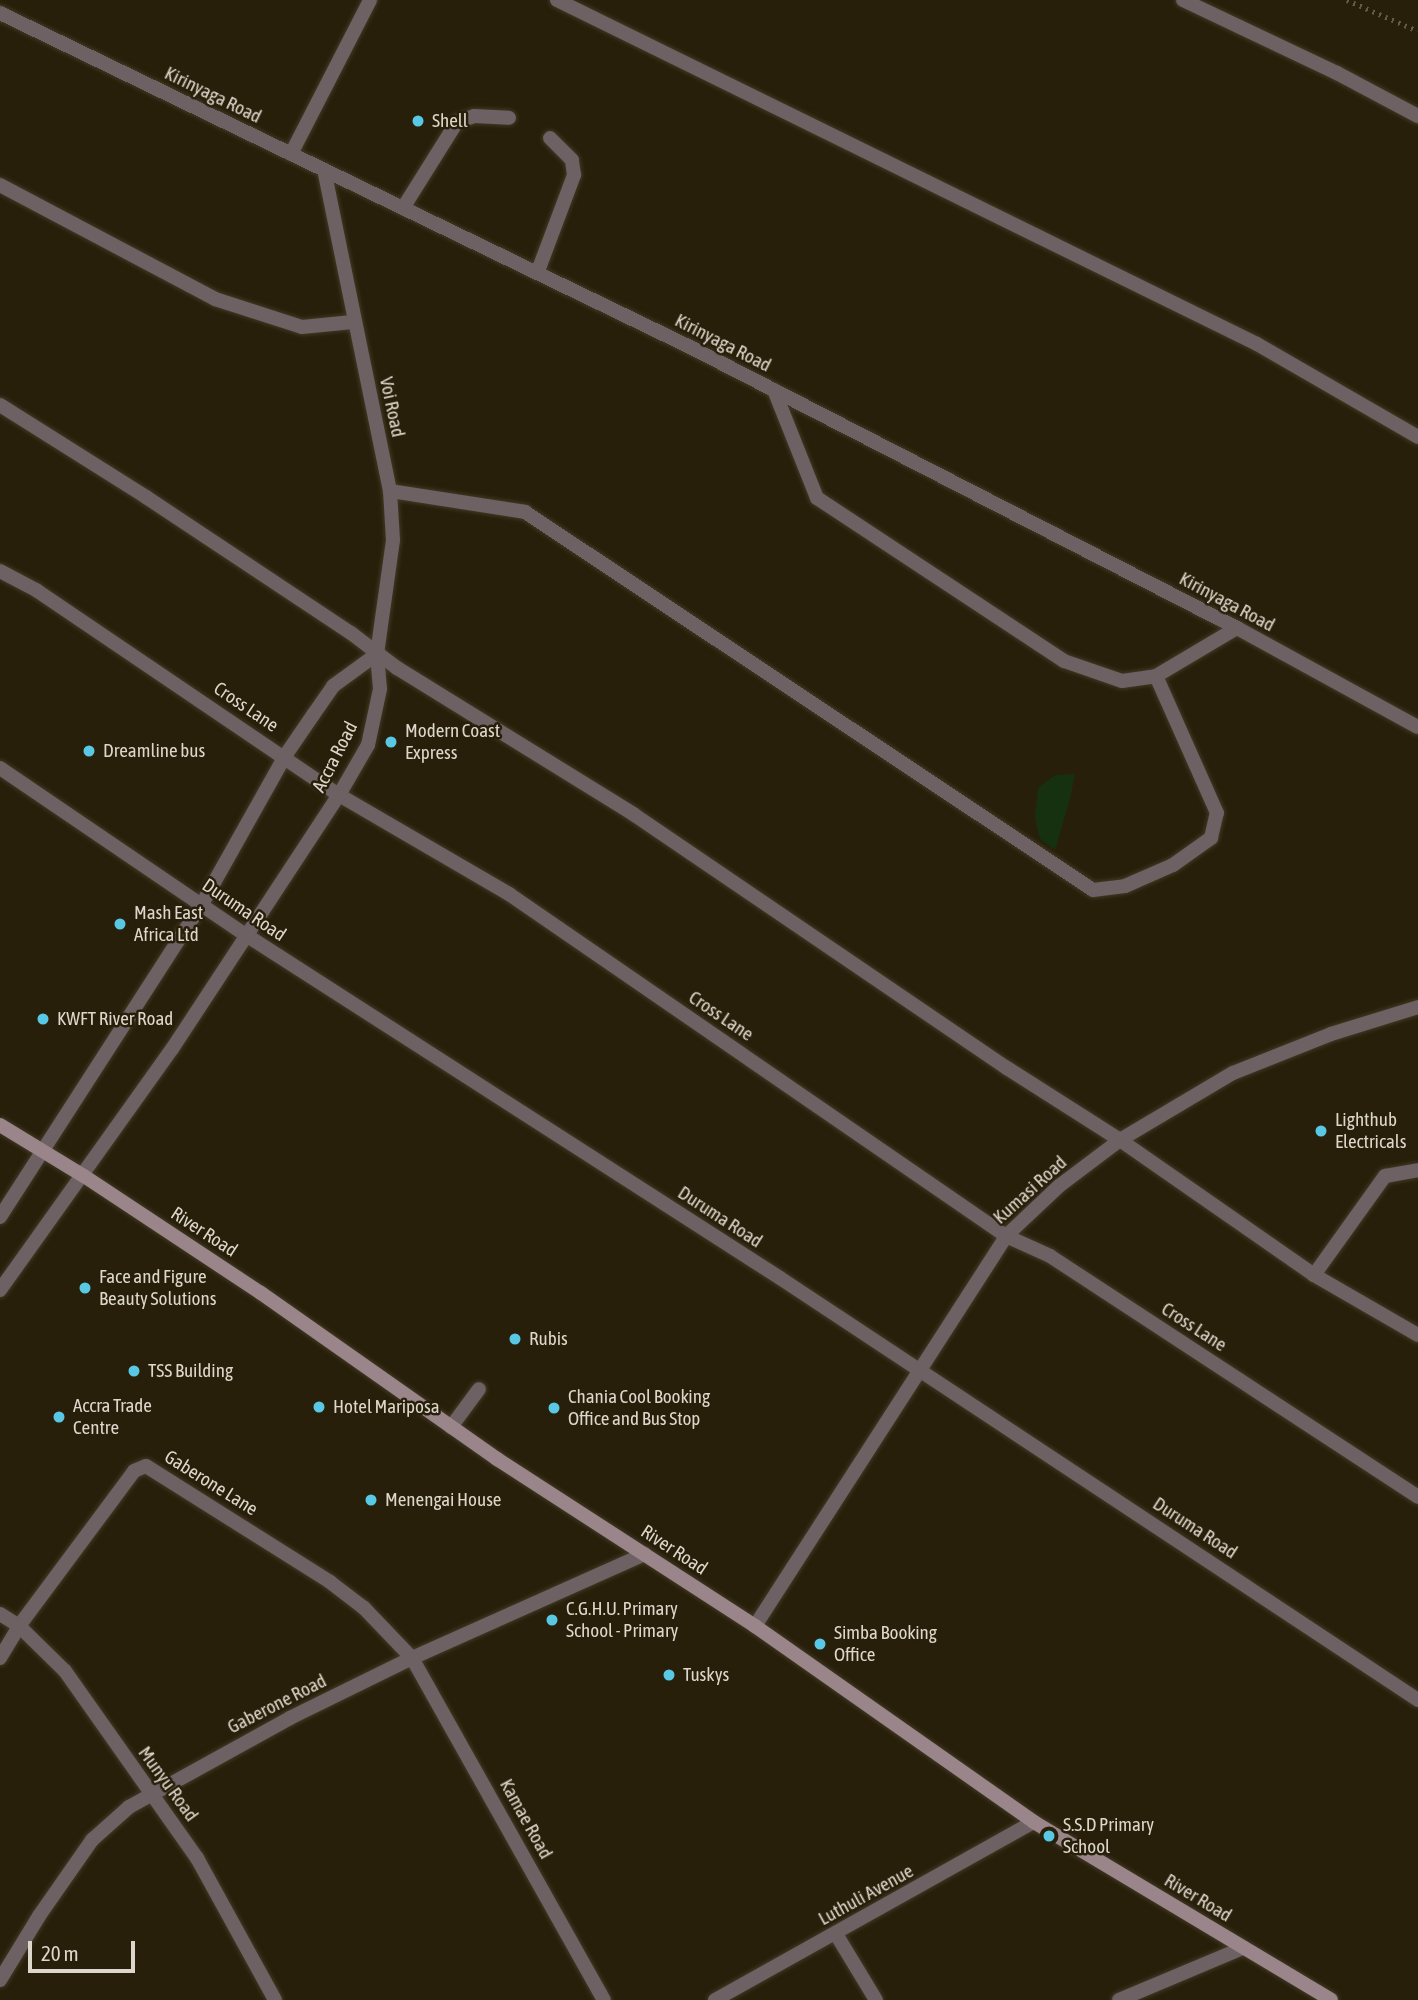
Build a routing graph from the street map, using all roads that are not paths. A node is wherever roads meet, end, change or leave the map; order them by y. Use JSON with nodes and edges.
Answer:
{"nodes":[{"id":1,"x":370,"y":0,"type":"edge"},
{"id":2,"x":557,"y":0,"type":"edge"},
{"id":3,"x":1183,"y":0,"type":"edge"},
{"id":4,"x":0,"y":13,"type":"edge"},
{"id":5,"x":1418,"y":116,"type":"edge"},
{"id":6,"x":509,"y":118,"type":"dead end"},
{"id":7,"x":550,"y":138,"type":"dead end"},
{"id":8,"x":291,"y":154,"type":"junction"},
{"id":9,"x":324,"y":170,"type":"junction"},
{"id":10,"x":0,"y":185,"type":"edge"},
{"id":11,"x":403,"y":208,"type":"junction"},
{"id":12,"x":538,"y":271,"type":"junction"},
{"id":13,"x":353,"y":323,"type":"junction"},
{"id":14,"x":774,"y":390,"type":"junction"},
{"id":15,"x":0,"y":405,"type":"edge"},
{"id":16,"x":1418,"y":437,"type":"edge"},
{"id":17,"x":390,"y":491,"type":"junction"},
{"id":18,"x":0,"y":571,"type":"edge"},
{"id":19,"x":1237,"y":628,"type":"junction"},
{"id":20,"x":377,"y":654,"type":"junction"},
{"id":21,"x":1156,"y":676,"type":"junction"},
{"id":22,"x":1418,"y":727,"type":"edge"},
{"id":23,"x":285,"y":757,"type":"junction"},
{"id":24,"x":0,"y":768,"type":"edge"},
{"id":25,"x":340,"y":795,"type":"junction"},
{"id":26,"x":202,"y":904,"type":"junction"},
{"id":27,"x":246,"y":934,"type":"junction"},
{"id":28,"x":1418,"y":1007,"type":"edge"},
{"id":29,"x":0,"y":1125,"type":"edge"},
{"id":30,"x":1120,"y":1140,"type":"junction"},
{"id":31,"x":43,"y":1149,"type":"junction"},
{"id":32,"x":1418,"y":1170,"type":"edge"},
{"id":33,"x":84,"y":1176,"type":"junction"},
{"id":34,"x":0,"y":1217,"type":"edge"},
{"id":35,"x":1006,"y":1236,"type":"junction"},
{"id":36,"x":1314,"y":1275,"type":"junction"},
{"id":37,"x":0,"y":1290,"type":"edge"},
{"id":38,"x":1418,"y":1335,"type":"edge"},
{"id":39,"x":918,"y":1372,"type":"junction"},
{"id":40,"x":479,"y":1389,"type":"dead end"},
{"id":41,"x":451,"y":1427,"type":"junction"},
{"id":42,"x":1418,"y":1497,"type":"edge"},
{"id":43,"x":645,"y":1554,"type":"junction"},
{"id":44,"x":0,"y":1614,"type":"edge"},
{"id":45,"x":19,"y":1626,"type":"junction"},
{"id":46,"x":755,"y":1626,"type":"junction"},
{"id":47,"x":0,"y":1658,"type":"edge"},
{"id":48,"x":412,"y":1658,"type":"junction"},
{"id":49,"x":1418,"y":1700,"type":"edge"},
{"id":50,"x":151,"y":1793,"type":"junction"},
{"id":51,"x":1034,"y":1822,"type":"junction"},
{"id":52,"x":836,"y":1934,"type":"junction"},
{"id":53,"x":1243,"y":1948,"type":"junction"},
{"id":54,"x":0,"y":1980,"type":"edge"},
{"id":55,"x":275,"y":2000,"type":"edge"},
{"id":56,"x":604,"y":2000,"type":"edge"},
{"id":57,"x":715,"y":2000,"type":"edge"},
{"id":58,"x":876,"y":2000,"type":"edge"},
{"id":59,"x":1119,"y":2000,"type":"edge"},
{"id":60,"x":1331,"y":2000,"type":"edge"}],
"edges":[{"from":1,"to":8,"type":"street"},
{"from":2,"to":16,"type":"street"},
{"from":3,"to":5,"type":"street"},
{"from":4,"to":8,"type":"street","name":"Kirinyaga Road"},
{"from":6,"to":11,"type":"street"},
{"from":7,"to":12,"type":"street"},
{"from":8,"to":9,"type":"street","name":"Kirinyaga Road"},
{"from":9,"to":11,"type":"street","name":"Kirinyaga Road"},
{"from":9,"to":13,"type":"street","name":"Voi Road"},
{"from":10,"to":13,"type":"street"},
{"from":11,"to":12,"type":"street","name":"Kirinyaga Road"},
{"from":12,"to":14,"type":"street","name":"Kirinyaga Road"},
{"from":13,"to":17,"type":"street","name":"Voi Road"},
{"from":14,"to":19,"type":"street","name":"Kirinyaga Road"},
{"from":14,"to":21,"type":"street"},
{"from":15,"to":20,"type":"street"},
{"from":17,"to":20,"type":"street","name":"Voi Road"},
{"from":17,"to":21,"type":"street"},
{"from":18,"to":23,"type":"street","name":"Cross Lane"},
{"from":19,"to":21,"type":"street"},
{"from":19,"to":22,"type":"street","name":"Kirinyaga Road"},
{"from":20,"to":23,"type":"street","name":"Accra Road"},
{"from":20,"to":25,"type":"street","name":"Accra Road"},
{"from":20,"to":30,"type":"street"},
{"from":23,"to":25,"type":"street","name":"Cross Lane"},
{"from":23,"to":26,"type":"street","name":"Accra Road"},
{"from":24,"to":26,"type":"street","name":"Duruma Road"},
{"from":25,"to":27,"type":"street","name":"Accra Road"},
{"from":25,"to":35,"type":"street","name":"Cross Lane"},
{"from":26,"to":27,"type":"street","name":"Duruma Road"},
{"from":26,"to":31,"type":"street","name":"Accra Road"},
{"from":27,"to":33,"type":"street","name":"Accra Road"},
{"from":27,"to":39,"type":"street","name":"Duruma Road"},
{"from":28,"to":30,"type":"street","name":"Kumasi Road"},
{"from":29,"to":31,"type":"main road","name":"River Road"},
{"from":30,"to":35,"type":"street","name":"Kumasi Road"},
{"from":30,"to":36,"type":"street"},
{"from":31,"to":33,"type":"main road","name":"River Road"},
{"from":31,"to":34,"type":"street","name":"Accra Road"},
{"from":32,"to":36,"type":"street"},
{"from":33,"to":37,"type":"street","name":"Accra Road"},
{"from":33,"to":41,"type":"main road","name":"River Road"},
{"from":35,"to":39,"type":"street","name":"Kumasi Road"},
{"from":35,"to":42,"type":"street","name":"Cross Lane"},
{"from":36,"to":38,"type":"street"},
{"from":39,"to":46,"type":"street","name":"Kumasi Road"},
{"from":39,"to":49,"type":"street","name":"Duruma Road"},
{"from":40,"to":41,"type":"street"},
{"from":41,"to":43,"type":"main road","name":"River Road"},
{"from":43,"to":46,"type":"main road","name":"River Road"},
{"from":43,"to":48,"type":"street","name":"Gaberone Road"},
{"from":44,"to":45,"type":"street","name":"Munyu Road"},
{"from":45,"to":47,"type":"street","name":"Gaberone Lane"},
{"from":45,"to":48,"type":"street","name":"Gaberone Lane"},
{"from":45,"to":50,"type":"street","name":"Munyu Road"},
{"from":46,"to":51,"type":"main road","name":"River Road"},
{"from":48,"to":50,"type":"street","name":"Gaberone Road"},
{"from":48,"to":56,"type":"street","name":"Kamae Road"},
{"from":50,"to":54,"type":"street","name":"Gaberone Road"},
{"from":50,"to":55,"type":"street","name":"Munyu Road"},
{"from":51,"to":52,"type":"street","name":"Luthuli Avenue"},
{"from":51,"to":53,"type":"main road","name":"River Road"},
{"from":52,"to":57,"type":"street","name":"Luthuli Avenue"},
{"from":52,"to":58,"type":"street"},
{"from":53,"to":59,"type":"street"},
{"from":53,"to":60,"type":"main road","name":"River Road"}]}
